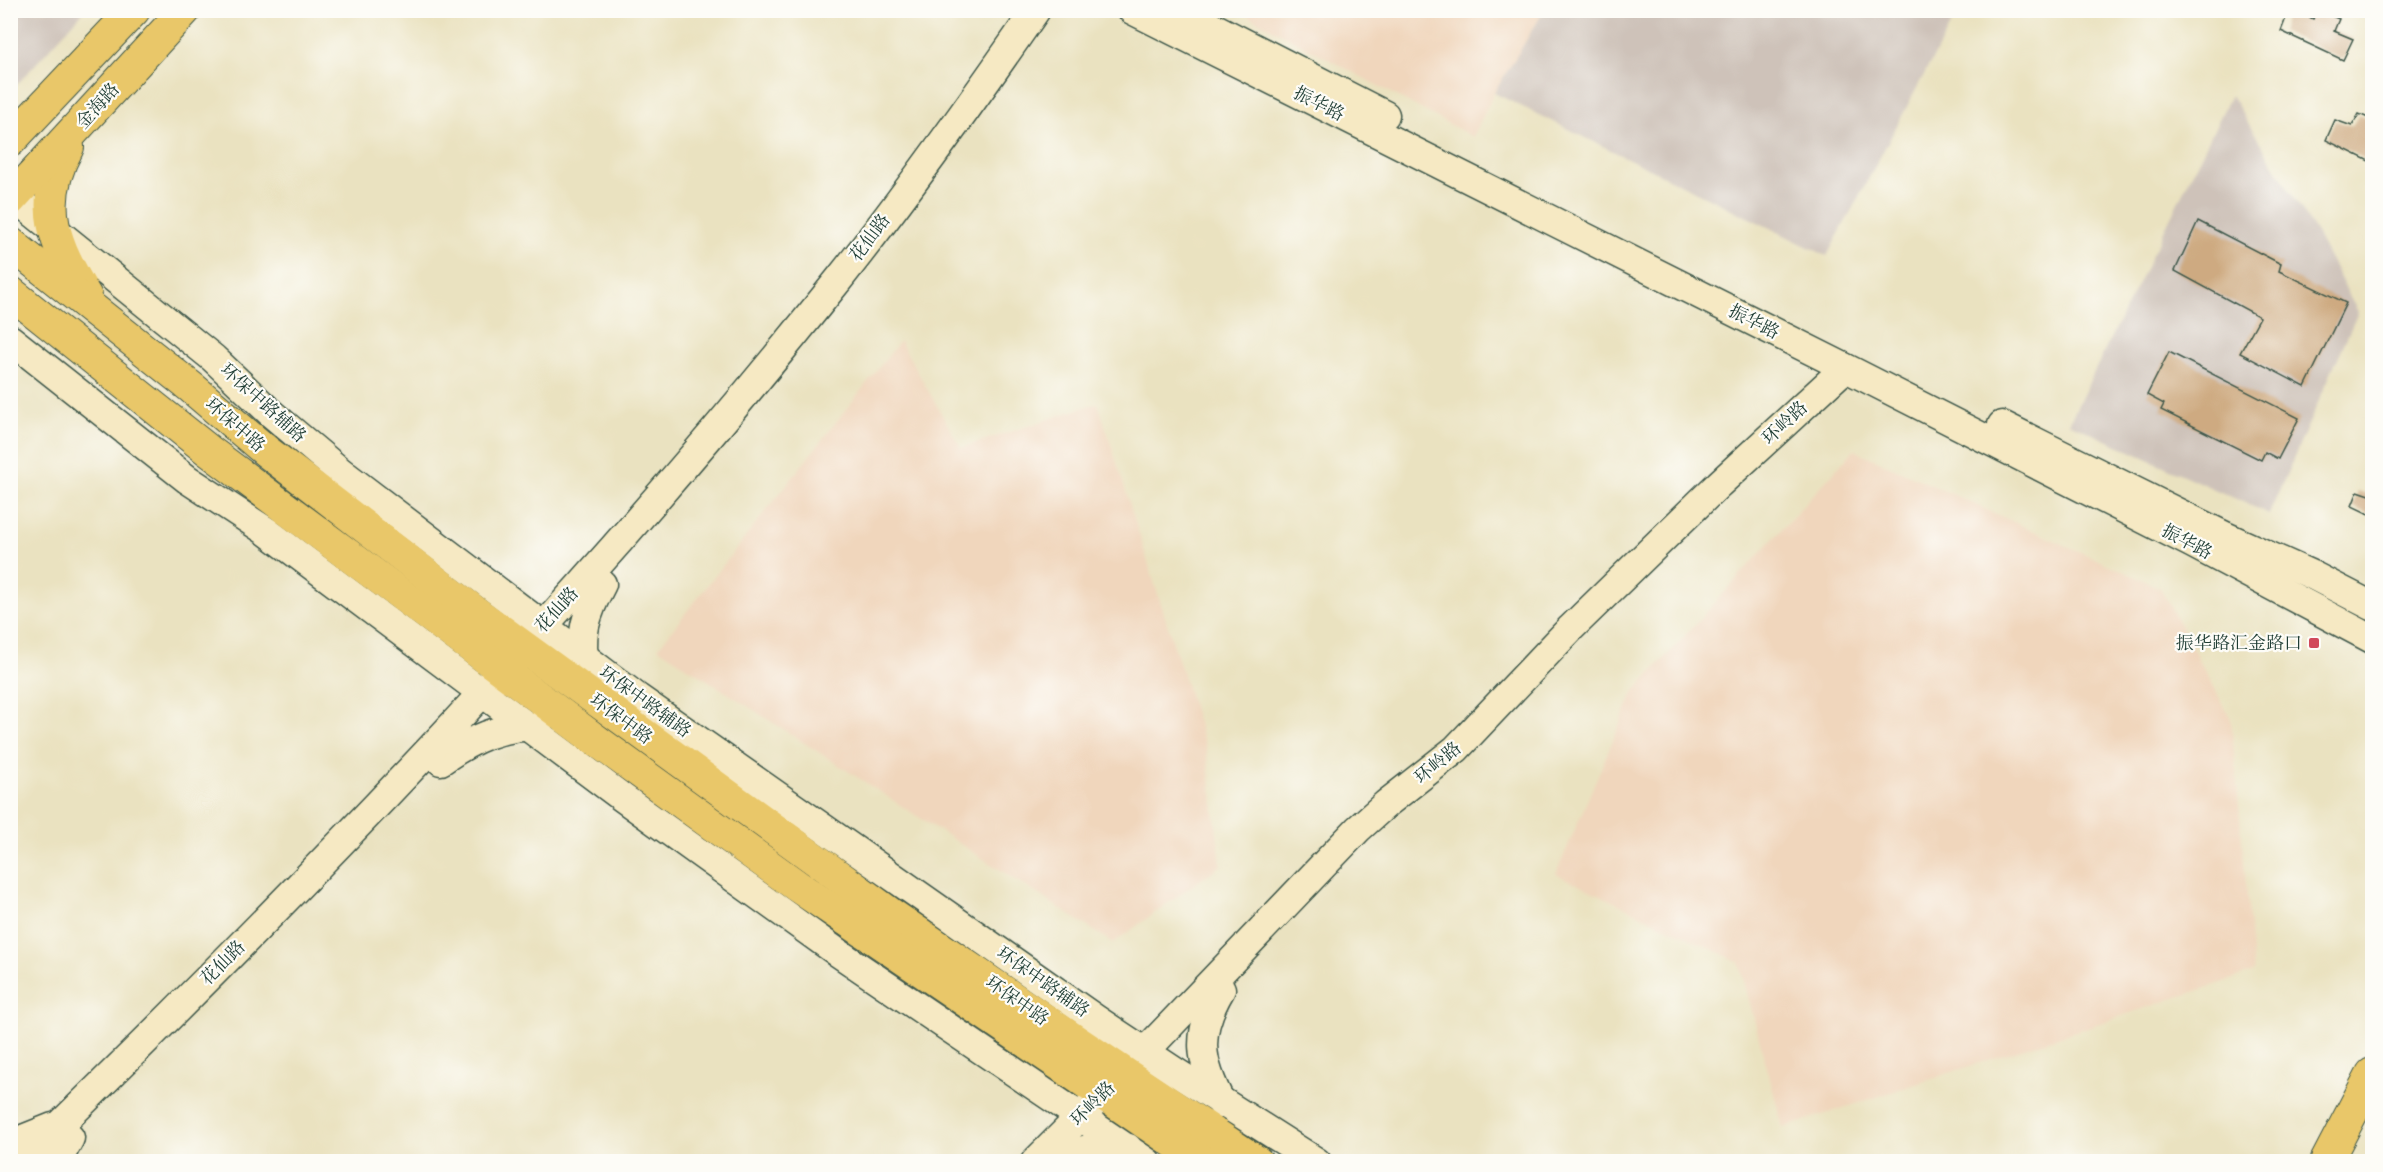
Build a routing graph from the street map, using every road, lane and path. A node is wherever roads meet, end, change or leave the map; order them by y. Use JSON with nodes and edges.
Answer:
{"nodes":[{"id":1,"x":134,"y":10,"type":"edge"},
{"id":2,"x":185,"y":10,"type":"edge"},
{"id":3,"x":1036,"y":10,"type":"edge"},
{"id":4,"x":1055,"y":10,"type":"edge"},
{"id":5,"x":1132,"y":10,"type":"edge"},
{"id":6,"x":1180,"y":10,"type":"edge"},
{"id":7,"x":49,"y":100,"type":"junction"},
{"id":8,"x":80,"y":126,"type":"junction"},
{"id":9,"x":10,"y":129,"type":"edge"},
{"id":10,"x":10,"y":141,"type":"edge"},
{"id":11,"x":12,"y":197,"type":"edge"},
{"id":12,"x":54,"y":230,"type":"junction"},
{"id":13,"x":10,"y":243,"type":"edge"},
{"id":14,"x":10,"y":292,"type":"edge"},
{"id":15,"x":10,"y":312,"type":"edge"},
{"id":16,"x":106,"y":320,"type":"junction"},
{"id":17,"x":10,"y":339,"type":"edge"},
{"id":18,"x":76,"y":345,"type":"junction"},
{"id":19,"x":1849,"y":370,"type":"junction"},
{"id":20,"x":597,"y":578,"type":"junction"},
{"id":21,"x":444,"y":588,"type":"junction"},
{"id":22,"x":408,"y":600,"type":"junction"},
{"id":23,"x":514,"y":604,"type":"junction"},
{"id":24,"x":2373,"y":606,"type":"edge"},
{"id":25,"x":2373,"y":639,"type":"edge"},
{"id":26,"x":539,"y":642,"type":"junction"},
{"id":27,"x":585,"y":658,"type":"junction"},
{"id":28,"x":446,"y":665,"type":"junction"},
{"id":29,"x":499,"y":686,"type":"junction"},
{"id":30,"x":624,"y":721,"type":"junction"},
{"id":31,"x":528,"y":726,"type":"junction"},
{"id":32,"x":583,"y":730,"type":"junction"},
{"id":33,"x":435,"y":755,"type":"junction"},
{"id":34,"x":1221,"y":989,"type":"junction"},
{"id":35,"x":1056,"y":1046,"type":"junction"},
{"id":36,"x":1127,"y":1071,"type":"junction"},
{"id":37,"x":2373,"y":1074,"type":"edge"},
{"id":38,"x":1221,"y":1101,"type":"junction"},
{"id":39,"x":1079,"y":1116,"type":"junction"},
{"id":40,"x":65,"y":1139,"type":"edge"},
{"id":41,"x":10,"y":1141,"type":"edge"},
{"id":42,"x":1137,"y":1155,"type":"edge"},
{"id":43,"x":1048,"y":1158,"type":"edge"},
{"id":44,"x":22,"y":1161,"type":"edge"},
{"id":45,"x":46,"y":1161,"type":"edge"},
{"id":46,"x":1188,"y":1161,"type":"edge"},
{"id":47,"x":1203,"y":1161,"type":"edge"},
{"id":48,"x":1257,"y":1161,"type":"edge"},
{"id":49,"x":1264,"y":1161,"type":"edge"},
{"id":50,"x":1317,"y":1161,"type":"edge"},
{"id":51,"x":2326,"y":1161,"type":"edge"}],
"edges":[{"from":1,"to":7,"type":"main road"},
{"from":2,"to":8,"type":"main road","name":"金海路"},
{"from":3,"to":20,"type":"street","name":"花仙路"},
{"from":4,"to":20,"type":"street","name":"花仙路"},
{"from":5,"to":19,"type":"street","name":"振华路"},
{"from":6,"to":24,"type":"street","name":"振华路"},
{"from":7,"to":9,"type":"main road"},
{"from":7,"to":10,"type":"main road"},
{"from":8,"to":11,"type":"main road","name":"金海路"},
{"from":8,"to":12,"type":"main road"},
{"from":11,"to":12,"type":"street","name":"环保中路辅路"},
{"from":12,"to":16,"type":"main road"},
{"from":12,"to":23,"type":"street","name":"环保中路辅路"},
{"from":13,"to":16,"type":"main road","name":"环保中路"},
{"from":14,"to":18,"type":"main road","name":"环保中路"},
{"from":15,"to":18,"type":"main road"},
{"from":16,"to":21,"type":"main road","name":"环保中路"},
{"from":17,"to":28,"type":"street"},
{"from":18,"to":22,"type":"main road","name":"环保中路"},
{"from":19,"to":25,"type":"street","name":"振华路"},
{"from":19,"to":34,"type":"street","name":"环岭路"},
{"from":19,"to":36,"type":"street","name":"环岭路"},
{"from":20,"to":23,"type":"street"},
{"from":20,"to":26,"type":"street","name":"花仙路"},
{"from":20,"to":27,"type":"street"},
{"from":21,"to":23,"type":"street"},
{"from":21,"to":26,"type":"main road","name":"环保中路"},
{"from":22,"to":28,"type":"street"},
{"from":22,"to":29,"type":"main road","name":"环保中路"},
{"from":23,"to":26,"type":"street","name":"环保中路辅路"},
{"from":26,"to":27,"type":"street","name":"环保中路辅路"},
{"from":26,"to":29,"type":"street","name":"花仙路"},
{"from":26,"to":30,"type":"main road","name":"环保中路"},
{"from":27,"to":30,"type":"street"},
{"from":27,"to":36,"type":"street","name":"环保中路辅路"},
{"from":28,"to":29,"type":"street"},
{"from":28,"to":33,"type":"street"},
{"from":29,"to":31,"type":"street"},
{"from":29,"to":32,"type":"main road","name":"环保中路"},
{"from":29,"to":33,"type":"street","name":"花仙路"},
{"from":30,"to":35,"type":"main road","name":"环保中路"},
{"from":31,"to":32,"type":"street"},
{"from":31,"to":33,"type":"street"},
{"from":31,"to":39,"type":"street"},
{"from":32,"to":35,"type":"main road","name":"环保中路"},
{"from":33,"to":40,"type":"street","name":"花仙路"},
{"from":34,"to":36,"type":"street","name":"环岭路"},
{"from":34,"to":38,"type":"street"},
{"from":35,"to":36,"type":"main road","name":"环保中路"},
{"from":35,"to":36,"type":"street"},
{"from":35,"to":39,"type":"street"},
{"from":36,"to":38,"type":"street","name":"环保中路辅路"},
{"from":36,"to":39,"type":"street","name":"环岭路"},
{"from":36,"to":47,"type":"main road","name":"环保中路"},
{"from":36,"to":48,"type":"main road","name":"环保中路"},
{"from":37,"to":51,"type":"main road"},
{"from":38,"to":49,"type":"street"},
{"from":38,"to":50,"type":"street","name":"环保中路辅路"},
{"from":39,"to":42,"type":"street"},
{"from":39,"to":43,"type":"street","name":"环岭路"},
{"from":40,"to":41,"type":"street"},
{"from":40,"to":44,"type":"street","name":"花仙路"},
{"from":40,"to":45,"type":"street","name":"花仙路"},
{"from":42,"to":43,"type":"street"},
{"from":42,"to":46,"type":"street"}]}
